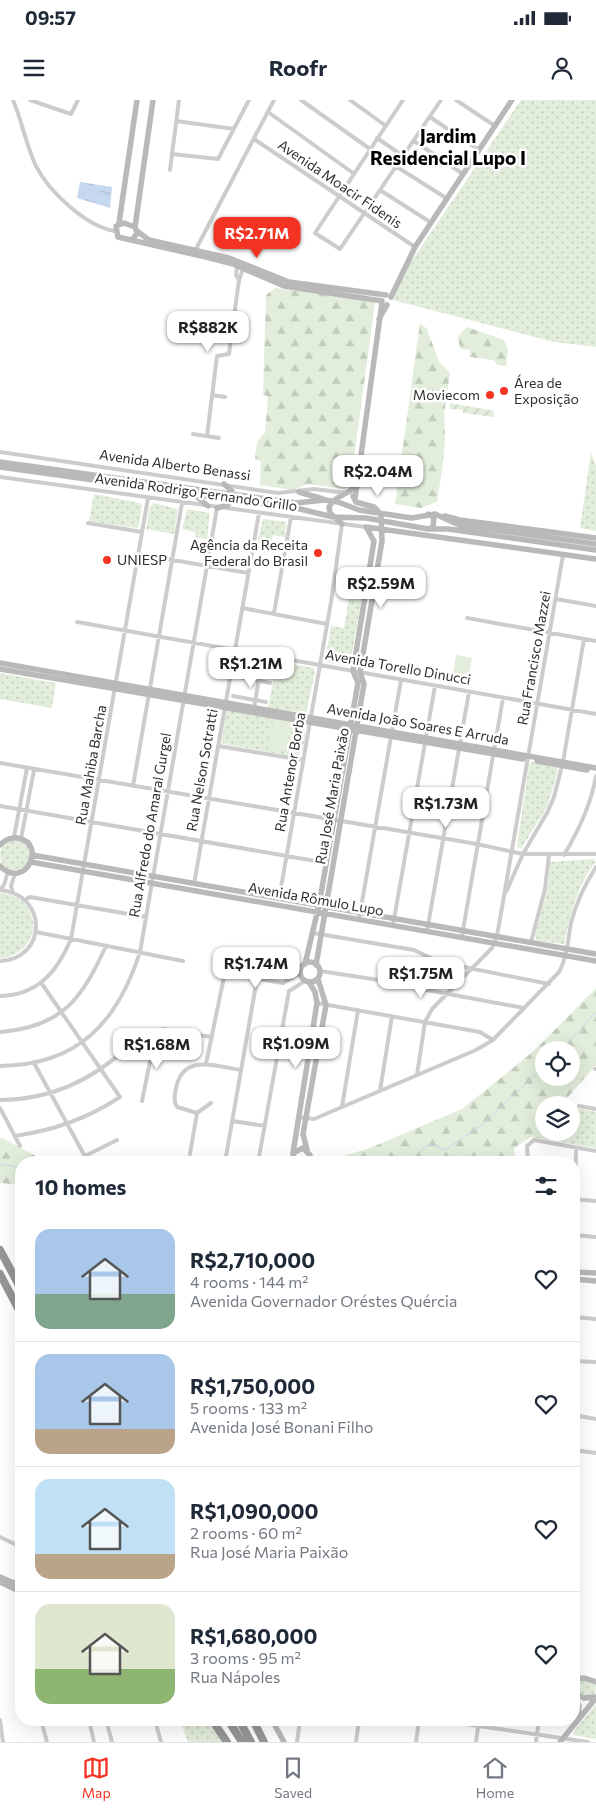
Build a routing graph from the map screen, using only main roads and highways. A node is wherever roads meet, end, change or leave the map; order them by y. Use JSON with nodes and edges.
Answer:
{"nodes":[{"id":1,"x":0,"y":1250,"type":"edge"},
{"id":2,"x":0,"y":1274,"type":"edge"},
{"id":3,"x":15,"y":1278,"type":"edge"},
{"id":4,"x":15,"y":1303,"type":"edge"},
{"id":5,"x":216,"y":1726,"type":"edge"},
{"id":6,"x":220,"y":1726,"type":"edge"},
{"id":7,"x":232,"y":1726,"type":"edge"},
{"id":8,"x":242,"y":1726,"type":"edge"},
{"id":9,"x":256,"y":1726,"type":"edge"},
{"id":10,"x":227,"y":1742,"type":"edge"},
{"id":11,"x":231,"y":1742,"type":"edge"},
{"id":12,"x":242,"y":1742,"type":"edge"},
{"id":13,"x":251,"y":1742,"type":"edge"},
{"id":14,"x":264,"y":1742,"type":"edge"}],
"edges":[{"from":1,"to":3,"type":"highway"},
{"from":2,"to":4,"type":"highway"},
{"from":5,"to":10,"type":"highway"},
{"from":6,"to":11,"type":"highway"},
{"from":7,"to":12,"type":"highway"},
{"from":8,"to":13,"type":"highway"},
{"from":9,"to":14,"type":"highway"}]}
